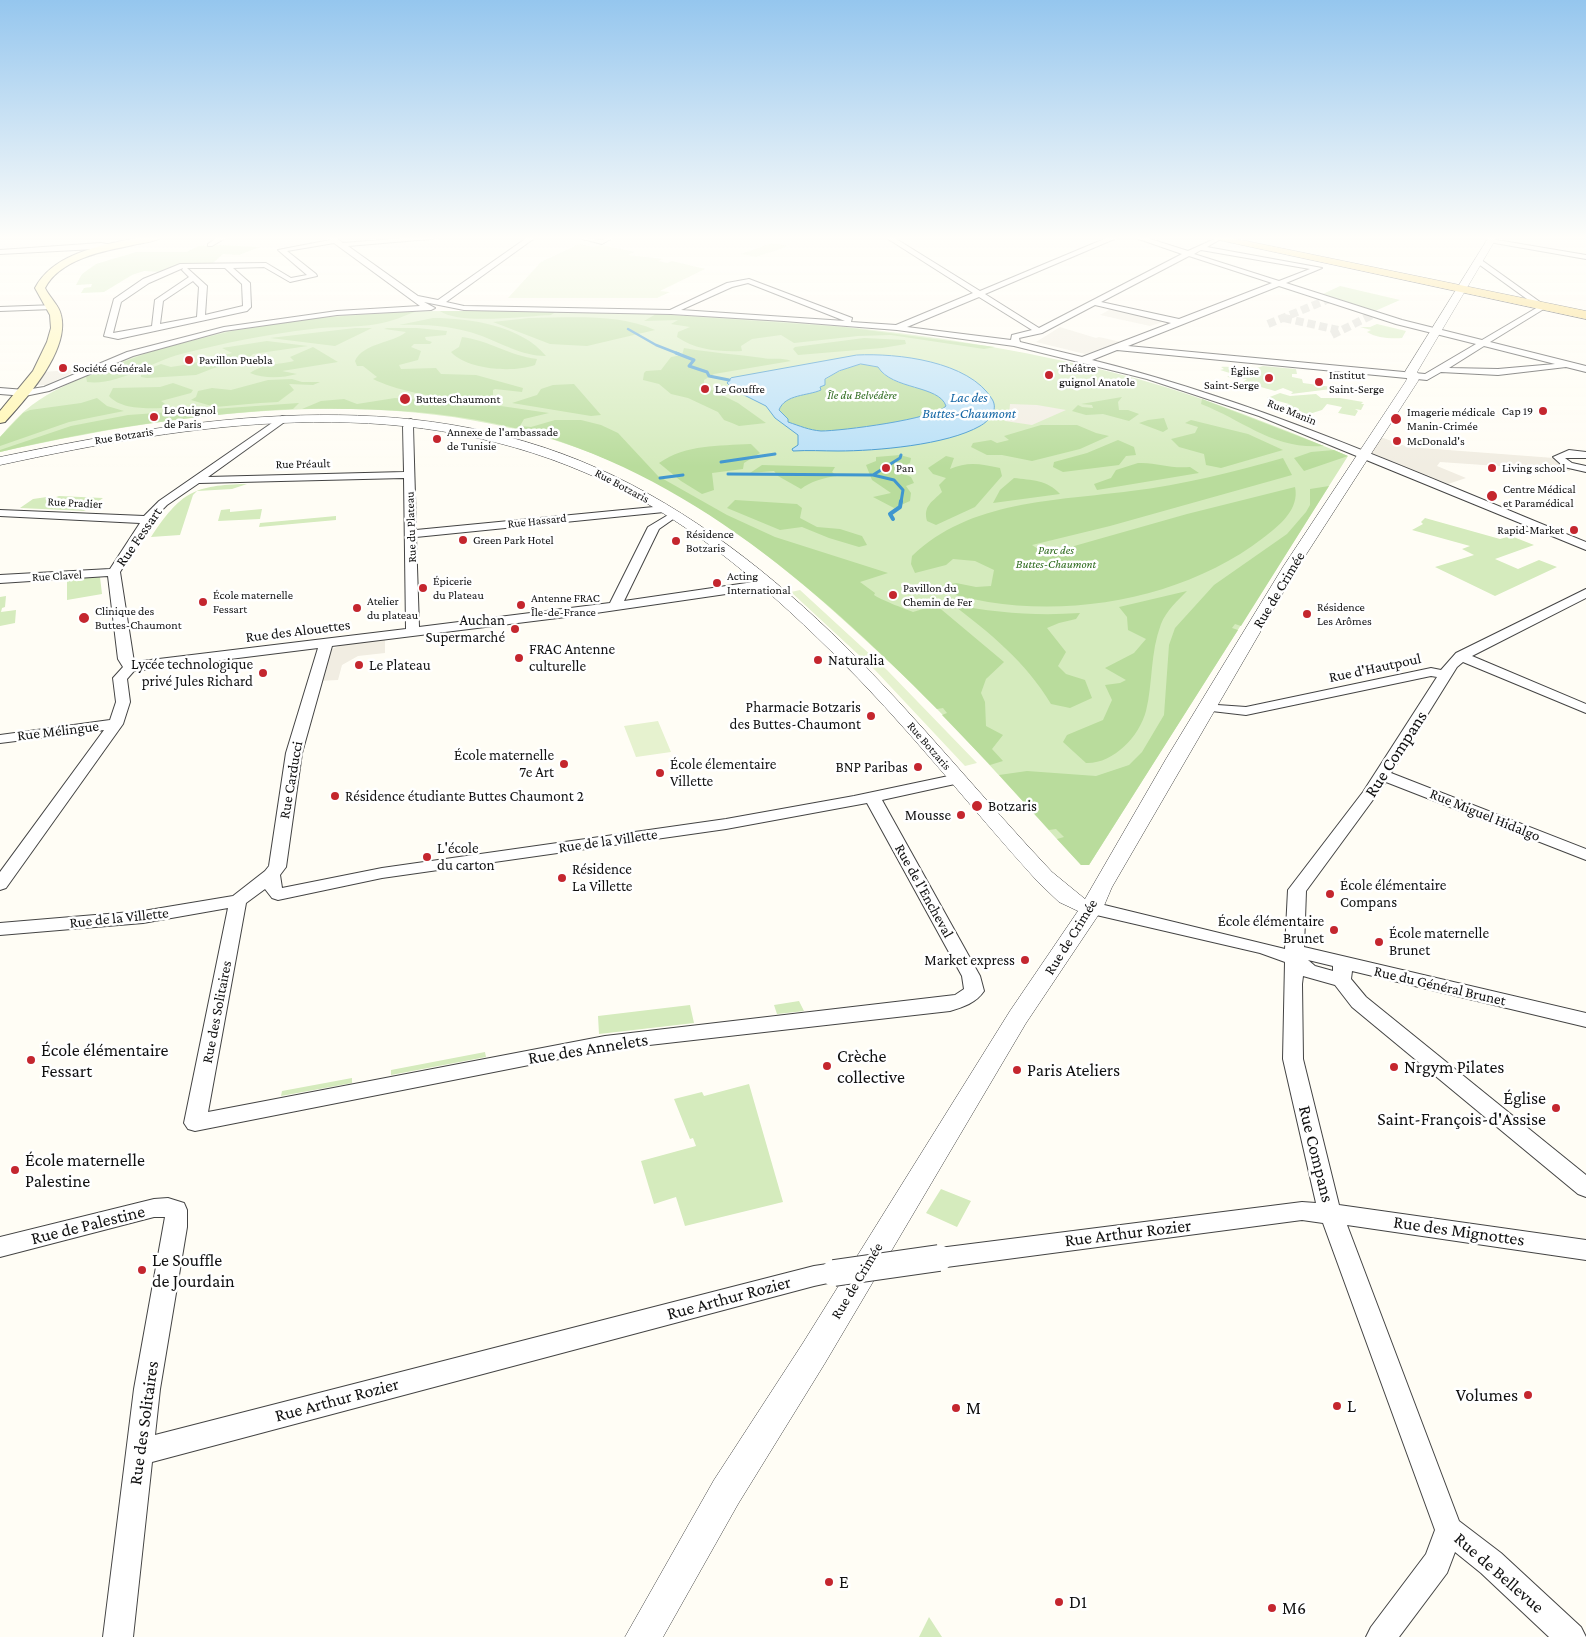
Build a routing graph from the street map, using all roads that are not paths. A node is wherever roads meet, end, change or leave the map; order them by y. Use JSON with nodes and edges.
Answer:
{"nodes":[{"id":1,"x":55,"y":313,"type":"edge"},
{"id":2,"x":114,"y":313,"type":"edge"},
{"id":3,"x":157,"y":313,"type":"edge"},
{"id":4,"x":201,"y":313,"type":"edge"},
{"id":5,"x":224,"y":313,"type":"edge"},
{"id":6,"x":326,"y":313,"type":"edge"},
{"id":7,"x":691,"y":313,"type":"edge"},
{"id":8,"x":834,"y":313,"type":"edge"},
{"id":9,"x":932,"y":313,"type":"edge"},
{"id":10,"x":1010,"y":313,"type":"edge"},
{"id":11,"x":1074,"y":313,"type":"edge"},
{"id":12,"x":1141,"y":313,"type":"edge"},
{"id":13,"x":1202,"y":313,"type":"edge"},
{"id":14,"x":1373,"y":313,"type":"tunnel mouth"},
{"id":15,"x":1447,"y":313,"type":"edge"},
{"id":16,"x":1527,"y":313,"type":"edge"},
{"id":17,"x":204,"y":318,"type":"junction"},
{"id":18,"x":1180,"y":322,"type":"junction"},
{"id":19,"x":846,"y":324,"type":"junction"},
{"id":20,"x":158,"y":328,"type":"junction"},
{"id":21,"x":897,"y":328,"type":"junction"},
{"id":22,"x":1039,"y":331,"type":"junction"},
{"id":23,"x":1436,"y":331,"type":"junction"},
{"id":24,"x":1015,"y":342,"type":"junction"},
{"id":25,"x":1486,"y":343,"type":"junction"},
{"id":26,"x":1116,"y":347,"type":"junction"},
{"id":27,"x":1083,"y":360,"type":"junction"},
{"id":28,"x":1586,"y":362,"type":"edge"},
{"id":29,"x":1569,"y":365,"type":"junction"},
{"id":30,"x":1443,"y":370,"type":"junction"},
{"id":31,"x":1586,"y":370,"type":"edge"},
{"id":32,"x":1414,"y":376,"type":"junction"},
{"id":33,"x":0,"y":391,"type":"edge"},
{"id":34,"x":25,"y":392,"type":"junction"},
{"id":35,"x":285,"y":418,"type":"junction"},
{"id":36,"x":0,"y":419,"type":"edge"},
{"id":37,"x":411,"y":422,"type":"junction"},
{"id":38,"x":1362,"y":454,"type":"junction"},
{"id":39,"x":1586,"y":454,"type":"edge"},
{"id":40,"x":0,"y":462,"type":"edge"},
{"id":41,"x":1586,"y":469,"type":"edge"},
{"id":42,"x":409,"y":475,"type":"junction"},
{"id":43,"x":197,"y":480,"type":"junction"},
{"id":44,"x":0,"y":512,"type":"edge"},
{"id":45,"x":668,"y":512,"type":"junction"},
{"id":46,"x":148,"y":520,"type":"junction"},
{"id":47,"x":410,"y":534,"type":"junction"},
{"id":48,"x":1586,"y":546,"type":"edge"},
{"id":49,"x":114,"y":572,"type":"junction"},
{"id":50,"x":0,"y":579,"type":"edge"},
{"id":51,"x":767,"y":584,"type":"junction"},
{"id":52,"x":1586,"y":593,"type":"edge"},
{"id":53,"x":615,"y":606,"type":"junction"},
{"id":54,"x":413,"y":633,"type":"junction"},
{"id":55,"x":326,"y":644,"type":"junction"},
{"id":56,"x":1461,"y":656,"type":"junction"},
{"id":57,"x":130,"y":667,"type":"junction"},
{"id":58,"x":1444,"y":675,"type":"junction"},
{"id":59,"x":1208,"y":706,"type":"junction"},
{"id":60,"x":1586,"y":709,"type":"edge"},
{"id":61,"x":116,"y":724,"type":"junction"},
{"id":62,"x":0,"y":738,"type":"edge"},
{"id":63,"x":1383,"y":775,"type":"junction"},
{"id":64,"x":958,"y":779,"type":"junction"},
{"id":65,"x":872,"y":797,"type":"junction"},
{"id":66,"x":1586,"y":855,"type":"edge"},
{"id":67,"x":271,"y":875,"type":"junction"},
{"id":68,"x":0,"y":884,"type":"edge"},
{"id":69,"x":238,"y":902,"type":"junction"},
{"id":70,"x":1092,"y":908,"type":"junction"},
{"id":71,"x":0,"y":929,"type":"edge"},
{"id":72,"x":1294,"y":958,"type":"junction"},
{"id":73,"x":1342,"y":972,"type":"junction"},
{"id":74,"x":974,"y":985,"type":"joint"},
{"id":75,"x":1586,"y":1020,"type":"edge"},
{"id":76,"x":195,"y":1123,"type":"joint"},
{"id":77,"x":1586,"y":1188,"type":"edge"},
{"id":78,"x":176,"y":1210,"type":"joint"},
{"id":79,"x":1331,"y":1214,"type":"junction"},
{"id":80,"x":0,"y":1247,"type":"edge"},
{"id":81,"x":1586,"y":1250,"type":"edge"},
{"id":82,"x":139,"y":1452,"type":"junction"},
{"id":83,"x":1449,"y":1530,"type":"junction"},
{"id":84,"x":118,"y":1637,"type":"edge"},
{"id":85,"x":643,"y":1637,"type":"edge"},
{"id":86,"x":1381,"y":1637,"type":"edge"},
{"id":87,"x":1571,"y":1637,"type":"edge"}],
"edges":[{"from":1,"to":34,"type":"main road"},
{"from":2,"to":20,"type":"street"},
{"from":3,"to":20,"type":"street"},
{"from":4,"to":17,"type":"street"},
{"from":5,"to":17,"type":"street"},
{"from":6,"to":34,"type":"street","name":"Rue Manin"},
{"from":7,"to":19,"type":"street","name":"Rue Manin"},
{"from":8,"to":19,"type":"street"},
{"from":9,"to":21,"type":"street"},
{"from":10,"to":22,"type":"street"},
{"from":11,"to":22,"type":"street"},
{"from":12,"to":18,"type":"street"},
{"from":13,"to":18,"type":"street"},
{"from":14,"to":23,"type":"street"},
{"from":15,"to":23,"type":"street","name":"Rue de Crimée"},
{"from":16,"to":25,"type":"street"},
{"from":17,"to":20,"type":"street"},
{"from":18,"to":26,"type":"street"},
{"from":19,"to":21,"type":"street","name":"Rue Manin"},
{"from":21,"to":24,"type":"street","name":"Rue Manin"},
{"from":22,"to":24,"type":"street"},
{"from":23,"to":25,"type":"street"},
{"from":23,"to":32,"type":"street","name":"Rue de Crimée"},
{"from":24,"to":27,"type":"street","name":"Rue Manin"},
{"from":25,"to":29,"type":"street"},
{"from":25,"to":30,"type":"street"},
{"from":26,"to":27,"type":"street"},
{"from":26,"to":32,"type":"street"},
{"from":27,"to":38,"type":"street","name":"Rue Manin"},
{"from":28,"to":29,"type":"street"},
{"from":29,"to":30,"type":"street"},
{"from":29,"to":31,"type":"street"},
{"from":30,"to":32,"type":"street"},
{"from":32,"to":38,"type":"street","name":"Rue de Crimée"},
{"from":33,"to":34,"type":"street","name":"Rue Manin"},
{"from":34,"to":36,"type":"main road"},
{"from":35,"to":37,"type":"street","name":"Rue Botzaris"},
{"from":35,"to":40,"type":"street","name":"Rue Botzaris"},
{"from":35,"to":43,"type":"street","name":"Rue Fessart"},
{"from":37,"to":42,"type":"street","name":"Rue du Plateau"},
{"from":37,"to":45,"type":"street","name":"Rue Botzaris"},
{"from":38,"to":48,"type":"street","name":"Rue Manin"},
{"from":38,"to":59,"type":"street","name":"Rue de Crimée"},
{"from":39,"to":41,"type":"street"},
{"from":42,"to":43,"type":"street","name":"Rue Préault"},
{"from":42,"to":47,"type":"street","name":"Rue du Plateau"},
{"from":43,"to":46,"type":"street","name":"Rue Fessart"},
{"from":44,"to":46,"type":"street","name":"Rue Pradier"},
{"from":45,"to":47,"type":"street","name":"Rue Hassard"},
{"from":45,"to":51,"type":"street","name":"Rue Botzaris"},
{"from":45,"to":53,"type":"street"},
{"from":46,"to":49,"type":"street","name":"Rue Fessart"},
{"from":47,"to":54,"type":"street","name":"Rue du Plateau"},
{"from":49,"to":50,"type":"street","name":"Rue Clavel"},
{"from":49,"to":57,"type":"street","name":"Rue Fessart"},
{"from":51,"to":53,"type":"street","name":"Rue des Alouettes"},
{"from":51,"to":64,"type":"street","name":"Rue Botzaris"},
{"from":52,"to":56,"type":"street"},
{"from":53,"to":54,"type":"street","name":"Rue des Alouettes"},
{"from":54,"to":55,"type":"street","name":"Rue des Alouettes"},
{"from":55,"to":57,"type":"street","name":"Rue des Alouettes"},
{"from":55,"to":67,"type":"street","name":"Rue Carducci"},
{"from":56,"to":58,"type":"street"},
{"from":56,"to":60,"type":"street"},
{"from":57,"to":61,"type":"street"},
{"from":58,"to":59,"type":"street","name":"Rue d'Hautpoul"},
{"from":58,"to":63,"type":"street","name":"Rue Compans"},
{"from":59,"to":70,"type":"street","name":"Rue de Crimée"},
{"from":61,"to":62,"type":"street","name":"Rue Mélingue"},
{"from":61,"to":68,"type":"street"},
{"from":63,"to":66,"type":"street","name":"Rue Miguel Hidalgo"},
{"from":63,"to":72,"type":"street","name":"Rue Compans"},
{"from":64,"to":65,"type":"street","name":"Rue de la Villette"},
{"from":64,"to":70,"type":"street","name":"Rue Botzaris"},
{"from":65,"to":67,"type":"street","name":"Rue de la Villette"},
{"from":65,"to":74,"type":"street","name":"Rue de l'Encheval"},
{"from":67,"to":69,"type":"street"},
{"from":69,"to":71,"type":"street","name":"Rue de la Villette"},
{"from":69,"to":76,"type":"street","name":"Rue des Solitaires"},
{"from":70,"to":72,"type":"street","name":"Rue du Général Brunet"},
{"from":70,"to":85,"type":"street","name":"Rue de Crimée"},
{"from":72,"to":73,"type":"street","name":"Rue du Général Brunet"},
{"from":72,"to":79,"type":"street","name":"Rue Compans"},
{"from":73,"to":75,"type":"street","name":"Rue du Général Brunet"},
{"from":73,"to":77,"type":"street"},
{"from":74,"to":76,"type":"street","name":"Rue des Annelets"},
{"from":78,"to":80,"type":"street","name":"Rue de Palestine"},
{"from":78,"to":82,"type":"street","name":"Rue des Solitaires"},
{"from":79,"to":81,"type":"street","name":"Rue des Mignottes"},
{"from":79,"to":82,"type":"street","name":"Rue Arthur Rozier","bridge":true},
{"from":79,"to":83,"type":"street","name":"Rue Compans"},
{"from":82,"to":84,"type":"street","name":"Rue des Solitaires"},
{"from":83,"to":86,"type":"street"},
{"from":83,"to":87,"type":"street","name":"Rue de Bellevue"}]}
